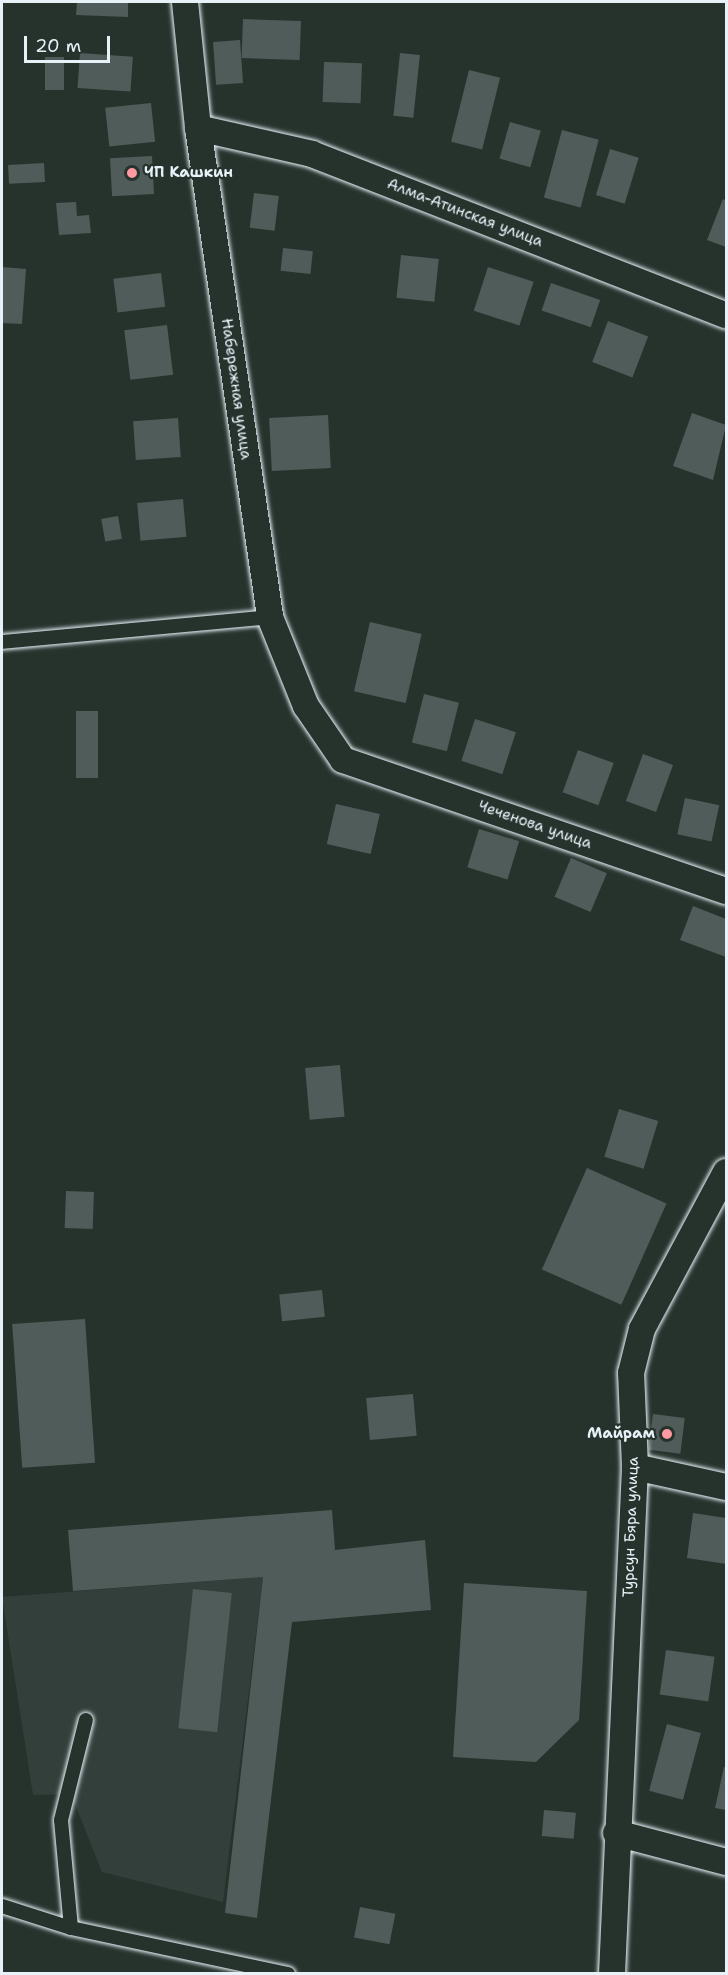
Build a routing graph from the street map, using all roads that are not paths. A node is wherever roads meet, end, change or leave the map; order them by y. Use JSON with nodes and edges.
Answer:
{"nodes":[{"id":1,"x":185,"y":2,"type":"edge"},
{"id":2,"x":198,"y":128,"type":"junction"},
{"id":3,"x":726,"y":315,"type":"edge"},
{"id":4,"x":270,"y":617,"type":"junction"},
{"id":5,"x":2,"y":642,"type":"edge"},
{"id":6,"x":343,"y":760,"type":"joint"},
{"id":7,"x":726,"y":891,"type":"edge"},
{"id":8,"x":726,"y":1172,"type":"edge"},
{"id":9,"x":635,"y":1467,"type":"junction"},
{"id":10,"x":726,"y":1487,"type":"edge"},
{"id":11,"x":86,"y":1720,"type":"dead end"},
{"id":12,"x":616,"y":1833,"type":"junction"},
{"id":13,"x":726,"y":1862,"type":"edge"},
{"id":14,"x":2,"y":1906,"type":"edge"},
{"id":15,"x":71,"y":1928,"type":"junction"},
{"id":16,"x":288,"y":1974,"type":"edge"},
{"id":17,"x":612,"y":1974,"type":"edge"}],
"edges":[{"from":1,"to":2,"type":"street","name":"Набережная улица"},
{"from":2,"to":3,"type":"street","name":"Алма-Атинская улица"},
{"from":2,"to":4,"type":"street","name":"Набережная улица"},
{"from":4,"to":5,"type":"lane"},
{"from":4,"to":6,"type":"street","name":"Набережная улица"},
{"from":6,"to":7,"type":"street","name":"Чеченова улица"},
{"from":8,"to":9,"type":"street","name":"Турсун Бяра улица"},
{"from":9,"to":10,"type":"street"},
{"from":9,"to":12,"type":"street","name":"Турсун Бяра улица"},
{"from":11,"to":15,"type":"lane"},
{"from":12,"to":13,"type":"street"},
{"from":12,"to":17,"type":"street","name":"Турсун Бяра улица"},
{"from":14,"to":15,"type":"lane"},
{"from":15,"to":16,"type":"lane"}]}
